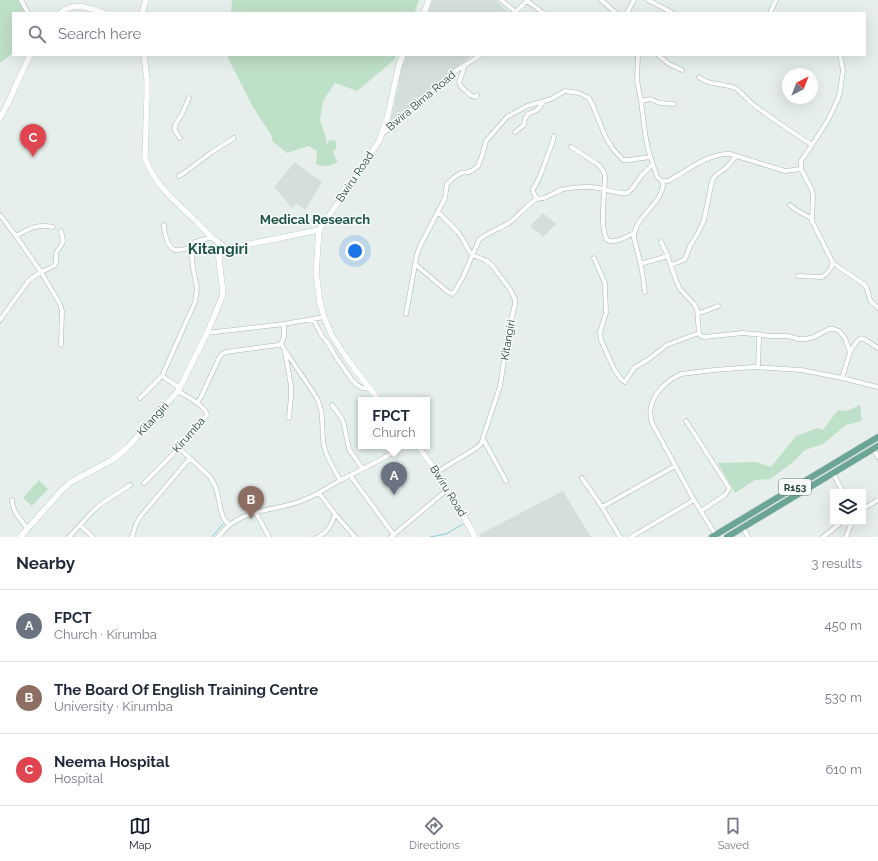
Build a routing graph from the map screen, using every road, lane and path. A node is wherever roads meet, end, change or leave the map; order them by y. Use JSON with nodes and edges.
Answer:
{"nodes":[{"id":1,"x":21,"y":0,"type":"edge"},
{"id":2,"x":146,"y":0,"type":"edge"},
{"id":3,"x":428,"y":0,"type":"edge"},
{"id":4,"x":501,"y":0,"type":"edge"},
{"id":5,"x":526,"y":0,"type":"edge"},
{"id":6,"x":601,"y":0,"type":"edge"},
{"id":7,"x":634,"y":0,"type":"edge"},
{"id":8,"x":648,"y":0,"type":"edge"},
{"id":9,"x":776,"y":0,"type":"edge"},
{"id":10,"x":27,"y":12,"type":"edge"},
{"id":11,"x":61,"y":12,"type":"edge"},
{"id":12,"x":101,"y":12,"type":"edge"},
{"id":13,"x":142,"y":12,"type":"edge"},
{"id":14,"x":424,"y":12,"type":"edge"},
{"id":15,"x":516,"y":12,"type":"edge"},
{"id":16,"x":542,"y":12,"type":"edge"},
{"id":17,"x":615,"y":12,"type":"edge"},
{"id":18,"x":628,"y":12,"type":"edge"},
{"id":19,"x":671,"y":12,"type":"edge"},
{"id":20,"x":770,"y":12,"type":"edge"},
{"id":21,"x":30,"y":56,"type":"edge"},
{"id":22,"x":144,"y":56,"type":"edge"},
{"id":23,"x":403,"y":56,"type":"edge"},
{"id":24,"x":479,"y":56,"type":"edge"},
{"id":25,"x":638,"y":56,"type":"edge"},
{"id":26,"x":659,"y":56,"type":"edge"},
{"id":27,"x":840,"y":56,"type":"edge"},
{"id":28,"x":464,"y":66,"type":"junction"},
{"id":29,"x":682,"y":70,"type":"dead end"},
{"id":30,"x":699,"y":77,"type":"dead end"},
{"id":31,"x":477,"y":95,"type":"dead end"},
{"id":32,"x":189,"y":98,"type":"dead end"},
{"id":33,"x":544,"y":101,"type":"junction"},
{"id":34,"x":641,"y":101,"type":"junction"},
{"id":35,"x":674,"y":104,"type":"dead end"},
{"id":36,"x":0,"y":118,"type":"edge"},
{"id":37,"x":515,"y":132,"type":"dead end"},
{"id":38,"x":382,"y":134,"type":"junction"},
{"id":39,"x":554,"y":136,"type":"dead end"},
{"id":40,"x":180,"y":138,"type":"dead end"},
{"id":41,"x":234,"y":138,"type":"dead end"},
{"id":42,"x":812,"y":145,"type":"junction"},
{"id":43,"x":571,"y":147,"type":"dead end"},
{"id":44,"x":736,"y":156,"type":"junction"},
{"id":45,"x":650,"y":157,"type":"junction"},
{"id":46,"x":652,"y":165,"type":"junction"},
{"id":47,"x":801,"y":169,"type":"junction"},
{"id":48,"x":179,"y":176,"type":"dead end"},
{"id":49,"x":663,"y":182,"type":"junction"},
{"id":50,"x":605,"y":190,"type":"junction"},
{"id":51,"x":537,"y":199,"type":"junction"},
{"id":52,"x":790,"y":205,"type":"dead end"},
{"id":53,"x":438,"y":212,"type":"junction"},
{"id":54,"x":0,"y":215,"type":"edge"},
{"id":55,"x":811,"y":218,"type":"junction"},
{"id":56,"x":164,"y":225,"type":"dead end"},
{"id":57,"x":53,"y":227,"type":"dead end"},
{"id":58,"x":319,"y":230,"type":"junction"},
{"id":59,"x":62,"y":231,"type":"dead end"},
{"id":60,"x":634,"y":233,"type":"junction"},
{"id":61,"x":16,"y":236,"type":"junction"},
{"id":62,"x":212,"y":237,"type":"junction"},
{"id":63,"x":661,"y":242,"type":"dead end"},
{"id":64,"x":191,"y":248,"type":"junction"},
{"id":65,"x":222,"y":248,"type":"junction"},
{"id":66,"x":472,"y":255,"type":"junction"},
{"id":67,"x":668,"y":256,"type":"junction"},
{"id":68,"x":594,"y":258,"type":"dead end"},
{"id":69,"x":833,"y":263,"type":"junction"},
{"id":70,"x":415,"y":264,"type":"junction"},
{"id":71,"x":640,"y":264,"type":"junction"},
{"id":72,"x":671,"y":265,"type":"junction"},
{"id":73,"x":41,"y":272,"type":"junction"},
{"id":74,"x":798,"y":276,"type":"dead end"},
{"id":75,"x":644,"y":292,"type":"dead end"},
{"id":76,"x":718,"y":306,"type":"dead end"},
{"id":77,"x":878,"y":308,"type":"edge"},
{"id":78,"x":698,"y":313,"type":"junction"},
{"id":79,"x":406,"y":314,"type":"dead end"},
{"id":80,"x":324,"y":317,"type":"junction"},
{"id":81,"x":313,"y":319,"type":"junction"},
{"id":82,"x":0,"y":320,"type":"edge"},
{"id":83,"x":284,"y":324,"type":"junction"},
{"id":84,"x":206,"y":333,"type":"junction"},
{"id":85,"x":699,"y":333,"type":"junction"},
{"id":86,"x":758,"y":334,"type":"junction"},
{"id":87,"x":281,"y":344,"type":"junction"},
{"id":88,"x":60,"y":345,"type":"dead end"},
{"id":89,"x":878,"y":348,"type":"edge"},
{"id":90,"x":285,"y":350,"type":"junction"},
{"id":91,"x":850,"y":352,"type":"junction"},
{"id":92,"x":758,"y":368,"type":"junction"},
{"id":93,"x":162,"y":376,"type":"junction"},
{"id":94,"x":842,"y":378,"type":"junction"},
{"id":95,"x":878,"y":387,"type":"edge"},
{"id":96,"x":370,"y":389,"type":"junction"},
{"id":97,"x":179,"y":390,"type":"junction"},
{"id":98,"x":377,"y":397,"type":"edge"},
{"id":99,"x":140,"y":398,"type":"dead end"},
{"id":100,"x":197,"y":403,"type":"junction"},
{"id":101,"x":332,"y":405,"type":"dead end"},
{"id":102,"x":289,"y":418,"type":"dead end"},
{"id":103,"x":686,"y":421,"type":"dead end"},
{"id":104,"x":878,"y":437,"type":"edge"},
{"id":105,"x":483,"y":439,"type":"junction"},
{"id":106,"x":875,"y":447,"type":"edge"},
{"id":107,"x":179,"y":448,"type":"junction"},
{"id":108,"x":398,"y":449,"type":"edge"},
{"id":109,"x":420,"y":449,"type":"edge"},
{"id":110,"x":878,"y":457,"type":"edge"},
{"id":111,"x":190,"y":458,"type":"junction"},
{"id":112,"x":675,"y":466,"type":"junction"},
{"id":113,"x":362,"y":468,"type":"junction"},
{"id":114,"x":437,"y":472,"type":"junction"},
{"id":115,"x":833,"y":473,"type":"junction"},
{"id":116,"x":350,"y":475,"type":"junction"},
{"id":117,"x":582,"y":478,"type":"dead end"},
{"id":118,"x":340,"y":480,"type":"junction"},
{"id":119,"x":506,"y":481,"type":"dead end"},
{"id":120,"x":144,"y":483,"type":"dead end"},
{"id":121,"x":130,"y":485,"type":"dead end"},
{"id":122,"x":448,"y":489,"type":"junction"},
{"id":123,"x":841,"y":489,"type":"edge"},
{"id":124,"x":319,"y":493,"type":"junction"},
{"id":125,"x":12,"y":500,"type":"dead end"},
{"id":126,"x":694,"y":500,"type":"junction"},
{"id":127,"x":878,"y":500,"type":"edge"},
{"id":128,"x":602,"y":507,"type":"junction"},
{"id":129,"x":866,"y":508,"type":"edge"},
{"id":130,"x":701,"y":510,"type":"junction"},
{"id":131,"x":256,"y":513,"type":"junction"},
{"id":132,"x":335,"y":514,"type":"junction"},
{"id":133,"x":80,"y":525,"type":"junction"},
{"id":134,"x":229,"y":525,"type":"junction"},
{"id":135,"x":838,"y":525,"type":"edge"},
{"id":136,"x":851,"y":525,"type":"edge"},
{"id":137,"x":28,"y":528,"type":"junction"},
{"id":138,"x":743,"y":528,"type":"junction"},
{"id":139,"x":392,"y":536,"type":"edge"},
{"id":140,"x":715,"y":536,"type":"edge"},
{"id":141,"x":20,"y":537,"type":"edge"},
{"id":142,"x":69,"y":537,"type":"edge"},
{"id":143,"x":93,"y":537,"type":"edge"},
{"id":144,"x":132,"y":537,"type":"edge"},
{"id":145,"x":218,"y":537,"type":"edge"},
{"id":146,"x":269,"y":537,"type":"edge"},
{"id":147,"x":318,"y":537,"type":"edge"},
{"id":148,"x":355,"y":537,"type":"edge"},
{"id":149,"x":475,"y":537,"type":"edge"},
{"id":150,"x":620,"y":537,"type":"edge"},
{"id":151,"x":631,"y":537,"type":"edge"},
{"id":152,"x":726,"y":537,"type":"edge"},
{"id":153,"x":748,"y":537,"type":"edge"},
{"id":154,"x":823,"y":537,"type":"edge"},
{"id":155,"x":846,"y":537,"type":"edge"}],
"edges":[{"from":1,"to":10,"type":"street"},
{"from":2,"to":13,"type":"main road"},
{"from":3,"to":14,"type":"main road"},
{"from":4,"to":15,"type":"street"},
{"from":5,"to":15,"type":"street"},
{"from":5,"to":16,"type":"street"},
{"from":6,"to":17,"type":"street"},
{"from":7,"to":18,"type":"street"},
{"from":8,"to":19,"type":"street"},
{"from":9,"to":20,"type":"street"},
{"from":11,"to":12,"type":"main road"},
{"from":21,"to":36,"type":"main road"},
{"from":22,"to":62,"type":"main road"},
{"from":23,"to":38,"type":"main road","name":"Bwiru Road"},
{"from":24,"to":28,"type":"street","name":"Bwira Bima Road"},
{"from":25,"to":34,"type":"street"},
{"from":26,"to":29,"type":"street"},
{"from":27,"to":42,"type":"street"},
{"from":28,"to":31,"type":"street"},
{"from":28,"to":38,"type":"street","name":"Bwira Bima Road"},
{"from":30,"to":42,"type":"street"},
{"from":32,"to":40,"type":"street"},
{"from":33,"to":37,"type":"street"},
{"from":33,"to":45,"type":"street"},
{"from":33,"to":53,"type":"street"},
{"from":34,"to":35,"type":"street"},
{"from":34,"to":45,"type":"street"},
{"from":38,"to":58,"type":"main road","name":"Bwiru Road"},
{"from":39,"to":51,"type":"street"},
{"from":41,"to":48,"type":"street"},
{"from":42,"to":47,"type":"street"},
{"from":43,"to":50,"type":"street"},
{"from":44,"to":47,"type":"street"},
{"from":44,"to":49,"type":"street"},
{"from":44,"to":72,"type":"street"},
{"from":45,"to":46,"type":"street"},
{"from":46,"to":49,"type":"street"},
{"from":46,"to":50,"type":"street"},
{"from":47,"to":55,"type":"street"},
{"from":49,"to":60,"type":"street"},
{"from":50,"to":51,"type":"street"},
{"from":50,"to":60,"type":"street"},
{"from":51,"to":66,"type":"street"},
{"from":52,"to":55,"type":"street"},
{"from":53,"to":66,"type":"street"},
{"from":53,"to":70,"type":"street"},
{"from":54,"to":61,"type":"street"},
{"from":55,"to":69,"type":"street"},
{"from":56,"to":64,"type":"street"},
{"from":57,"to":61,"type":"street"},
{"from":58,"to":65,"type":"main road"},
{"from":58,"to":80,"type":"main road"},
{"from":59,"to":73,"type":"street"},
{"from":60,"to":71,"type":"street"},
{"from":61,"to":73,"type":"street"},
{"from":62,"to":64,"type":"street"},
{"from":62,"to":65,"type":"main road"},
{"from":63,"to":67,"type":"street"},
{"from":64,"to":93,"type":"street"},
{"from":65,"to":84,"type":"main road","name":"Kitangiri"},
{"from":66,"to":70,"type":"street"},
{"from":66,"to":105,"type":"street","name":"Kitangiri"},
{"from":67,"to":71,"type":"street"},
{"from":67,"to":72,"type":"street"},
{"from":68,"to":85,"type":"street"},
{"from":69,"to":74,"type":"street"},
{"from":69,"to":77,"type":"street"},
{"from":70,"to":79,"type":"street"},
{"from":71,"to":75,"type":"street"},
{"from":72,"to":78,"type":"street"},
{"from":73,"to":82,"type":"street"},
{"from":73,"to":88,"type":"street"},
{"from":76,"to":78,"type":"street"},
{"from":78,"to":85,"type":"street"},
{"from":80,"to":81,"type":"street"},
{"from":80,"to":96,"type":"main road"},
{"from":81,"to":83,"type":"street"},
{"from":81,"to":96,"type":"street"},
{"from":83,"to":84,"type":"street"},
{"from":83,"to":87,"type":"street"},
{"from":84,"to":97,"type":"main road","name":"Kitangiri"},
{"from":85,"to":86,"type":"street"},
{"from":86,"to":91,"type":"street"},
{"from":86,"to":92,"type":"street"},
{"from":87,"to":90,"type":"street"},
{"from":87,"to":100,"type":"street"},
{"from":89,"to":91,"type":"street"},
{"from":90,"to":102,"type":"street"},
{"from":90,"to":118,"type":"street"},
{"from":91,"to":94,"type":"street"},
{"from":92,"to":94,"type":"street"},
{"from":92,"to":112,"type":"street"},
{"from":93,"to":97,"type":"street","name":"Kirumba"},
{"from":93,"to":99,"type":"street"},
{"from":94,"to":95,"type":"street"},
{"from":96,"to":98,"type":"main road"},
{"from":97,"to":100,"type":"street","name":"Kirumba"},
{"from":97,"to":137,"type":"main road","name":"Kitangiri"},
{"from":100,"to":107,"type":"street","name":"Kirumba"},
{"from":101,"to":113,"type":"street"},
{"from":103,"to":130,"type":"street"},
{"from":104,"to":140,"type":"main road","number":"R153"},
{"from":105,"to":114,"type":"street","name":"Kitangiri"},
{"from":105,"to":119,"type":"street"},
{"from":106,"to":110,"type":"street"},
{"from":106,"to":115,"type":"main road","number":"R153"},
{"from":107,"to":111,"type":"street"},
{"from":107,"to":120,"type":"street","name":"Kirumba"},
{"from":108,"to":113,"type":"street"},
{"from":109,"to":114,"type":"main road","name":"Bwiru Road"},
{"from":111,"to":134,"type":"street"},
{"from":111,"to":144,"type":"street"},
{"from":112,"to":126,"type":"street"},
{"from":112,"to":128,"type":"street"},
{"from":113,"to":116,"type":"street"},
{"from":114,"to":122,"type":"main road","name":"Bwiru Road"},
{"from":115,"to":123,"type":"street"},
{"from":115,"to":138,"type":"main road","number":"R153"},
{"from":116,"to":118,"type":"street"},
{"from":116,"to":139,"type":"street"},
{"from":117,"to":128,"type":"street"},
{"from":118,"to":124,"type":"street"},
{"from":121,"to":133,"type":"street"},
{"from":122,"to":139,"type":"street"},
{"from":122,"to":149,"type":"main road","name":"Bwiru Road"},
{"from":124,"to":131,"type":"street"},
{"from":124,"to":132,"type":"street"},
{"from":125,"to":137,"type":"street"},
{"from":126,"to":130,"type":"street"},
{"from":126,"to":151,"type":"street"},
{"from":127,"to":129,"type":"street"},
{"from":128,"to":150,"type":"street"},
{"from":130,"to":140,"type":"street"},
{"from":131,"to":134,"type":"street"},
{"from":131,"to":146,"type":"street"},
{"from":132,"to":147,"type":"street"},
{"from":132,"to":148,"type":"street"},
{"from":133,"to":142,"type":"street"},
{"from":133,"to":143,"type":"street"},
{"from":134,"to":145,"type":"street"},
{"from":135,"to":154,"type":"street"},
{"from":136,"to":155,"type":"street"},
{"from":137,"to":141,"type":"main road","name":"Kitangiri"},
{"from":138,"to":152,"type":"main road","number":"R153"},
{"from":138,"to":153,"type":"street"}]}
